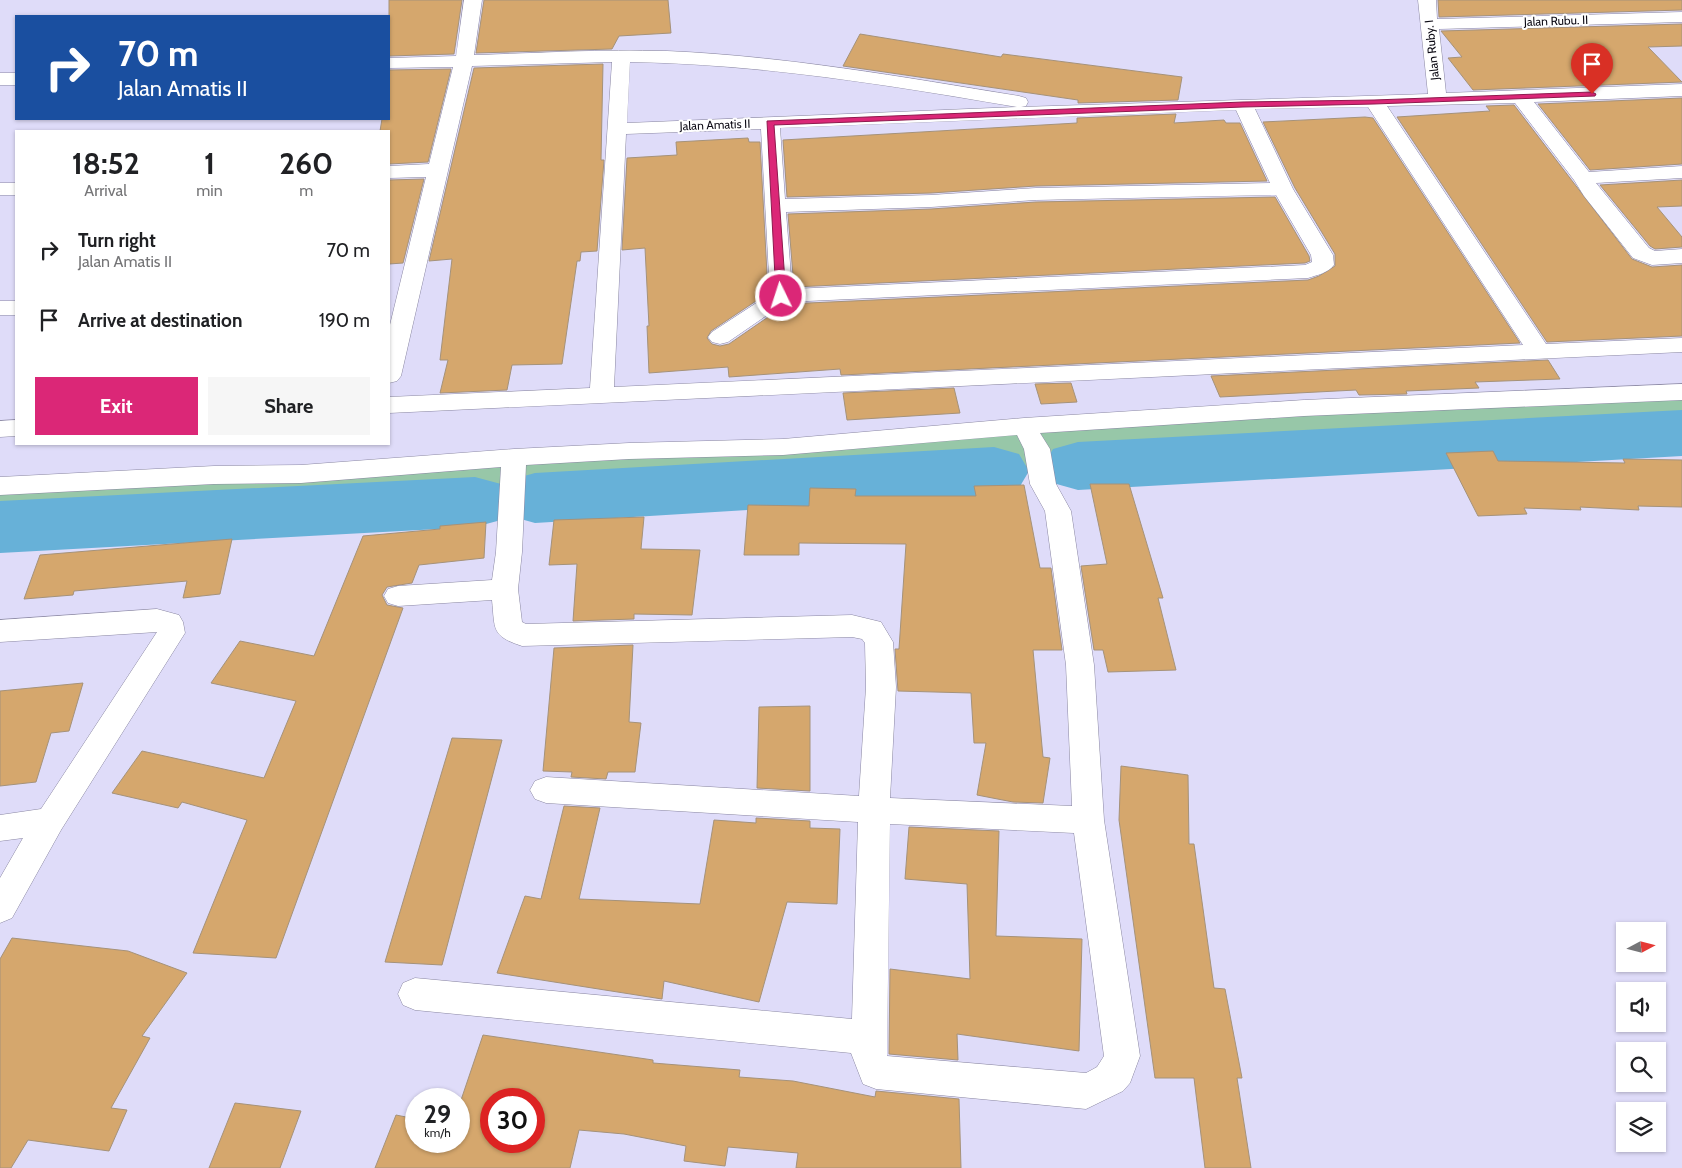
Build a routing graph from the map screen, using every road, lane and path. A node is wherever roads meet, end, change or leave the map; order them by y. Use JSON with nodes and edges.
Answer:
{"nodes":[{"id":1,"x":473,"y":0,"type":"edge"},
{"id":2,"x":1427,"y":0,"type":"edge"},
{"id":3,"x":1682,"y":16,"type":"edge"},
{"id":4,"x":1430,"y":24,"type":"junction"},
{"id":5,"x":621,"y":56,"type":"junction"},
{"id":6,"x":464,"y":60,"type":"junction"},
{"id":7,"x":390,"y":63,"type":"edge"},
{"id":8,"x":0,"y":79,"type":"edge"},
{"id":9,"x":15,"y":79,"type":"edge"},
{"id":10,"x":1682,"y":90,"type":"edge"},
{"id":11,"x":1520,"y":98,"type":"junction"},
{"id":12,"x":1438,"y":99,"type":"junction"},
{"id":13,"x":1374,"y":102,"type":"junction"},
{"id":14,"x":1243,"y":104,"type":"junction"},
{"id":15,"x":1065,"y":111,"type":"junction"},
{"id":16,"x":770,"y":123,"type":"junction"},
{"id":17,"x":617,"y":129,"type":"junction"},
{"id":18,"x":438,"y":170,"type":"junction"},
{"id":19,"x":390,"y":172,"type":"edge"},
{"id":20,"x":1682,"y":172,"type":"edge"},
{"id":21,"x":1583,"y":178,"type":"junction"},
{"id":22,"x":1283,"y":188,"type":"junction"},
{"id":23,"x":0,"y":189,"type":"edge"},
{"id":24,"x":15,"y":189,"type":"edge"},
{"id":25,"x":774,"y":206,"type":"junction"},
{"id":26,"x":1682,"y":256,"type":"edge"},
{"id":27,"x":399,"y":291,"type":"edge"},
{"id":28,"x":781,"y":296,"type":"junction"},
{"id":29,"x":0,"y":308,"type":"edge"},
{"id":30,"x":15,"y":308,"type":"edge"},
{"id":31,"x":720,"y":337,"type":"dead end"},
{"id":32,"x":1682,"y":345,"type":"edge"},
{"id":33,"x":1539,"y":351,"type":"junction"},
{"id":34,"x":390,"y":368,"type":"edge"},
{"id":35,"x":1682,"y":392,"type":"edge"},
{"id":36,"x":602,"y":394,"type":"junction"},
{"id":37,"x":390,"y":405,"type":"edge"},
{"id":38,"x":1024,"y":426,"type":"junction"},
{"id":39,"x":15,"y":428,"type":"edge"},
{"id":40,"x":0,"y":429,"type":"edge"},
{"id":41,"x":515,"y":465,"type":"junction"},
{"id":42,"x":0,"y":486,"type":"edge"},
{"id":43,"x":504,"y":589,"type":"junction"},
{"id":44,"x":398,"y":596,"type":"dead end"},
{"id":45,"x":0,"y":631,"type":"edge"},
{"id":46,"x":546,"y":790,"type":"dead end"},
{"id":47,"x":874,"y":810,"type":"junction"},
{"id":48,"x":1088,"y":820,"type":"junction"},
{"id":49,"x":50,"y":821,"type":"junction"},
{"id":50,"x":0,"y":828,"type":"edge"},
{"id":51,"x":0,"y":908,"type":"edge"},
{"id":52,"x":414,"y":994,"type":"dead end"},
{"id":53,"x":870,"y":1038,"type":"junction"}],
"edges":[{"from":1,"to":6,"type":"street"},
{"from":2,"to":4,"type":"street","name":"Jalan Ruby. I"},
{"from":3,"to":4,"type":"street","name":"Jalan Rubu. II"},
{"from":4,"to":12,"type":"street","name":"Jalan Ruby. I"},
{"from":5,"to":6,"type":"street"},
{"from":5,"to":15,"type":"street"},
{"from":5,"to":17,"type":"street"},
{"from":6,"to":7,"type":"street"},
{"from":6,"to":18,"type":"street"},
{"from":8,"to":9,"type":"street"},
{"from":10,"to":11,"type":"street","name":"Jalan Amatis II"},
{"from":11,"to":12,"type":"street","name":"Jalan Amatis II"},
{"from":11,"to":21,"type":"street"},
{"from":12,"to":13,"type":"street","name":"Jalan Amatis II"},
{"from":13,"to":14,"type":"street","name":"Jalan Amatis II"},
{"from":13,"to":33,"type":"street"},
{"from":14,"to":15,"type":"street","name":"Jalan Amatis II"},
{"from":14,"to":22,"type":"street"},
{"from":15,"to":16,"type":"street","name":"Jalan Amatis II"},
{"from":16,"to":17,"type":"street","name":"Jalan Amatis II"},
{"from":16,"to":25,"type":"street"},
{"from":17,"to":36,"type":"street"},
{"from":18,"to":19,"type":"street"},
{"from":18,"to":27,"type":"street"},
{"from":20,"to":21,"type":"street"},
{"from":21,"to":26,"type":"street"},
{"from":22,"to":25,"type":"street"},
{"from":22,"to":28,"type":"street"},
{"from":23,"to":24,"type":"street"},
{"from":25,"to":28,"type":"street"},
{"from":27,"to":34,"type":"street"},
{"from":28,"to":31,"type":"street"},
{"from":29,"to":30,"type":"street"},
{"from":32,"to":33,"type":"street"},
{"from":33,"to":36,"type":"street"},
{"from":35,"to":38,"type":"street"},
{"from":36,"to":37,"type":"street"},
{"from":38,"to":41,"type":"street"},
{"from":38,"to":48,"type":"street"},
{"from":39,"to":40,"type":"street"},
{"from":41,"to":42,"type":"street"},
{"from":41,"to":43,"type":"street"},
{"from":43,"to":44,"type":"street"},
{"from":43,"to":47,"type":"street"},
{"from":45,"to":49,"type":"street"},
{"from":46,"to":47,"type":"street"},
{"from":47,"to":48,"type":"street"},
{"from":47,"to":53,"type":"street"},
{"from":48,"to":53,"type":"street"},
{"from":49,"to":50,"type":"street"},
{"from":49,"to":51,"type":"street"},
{"from":52,"to":53,"type":"street"}]}
